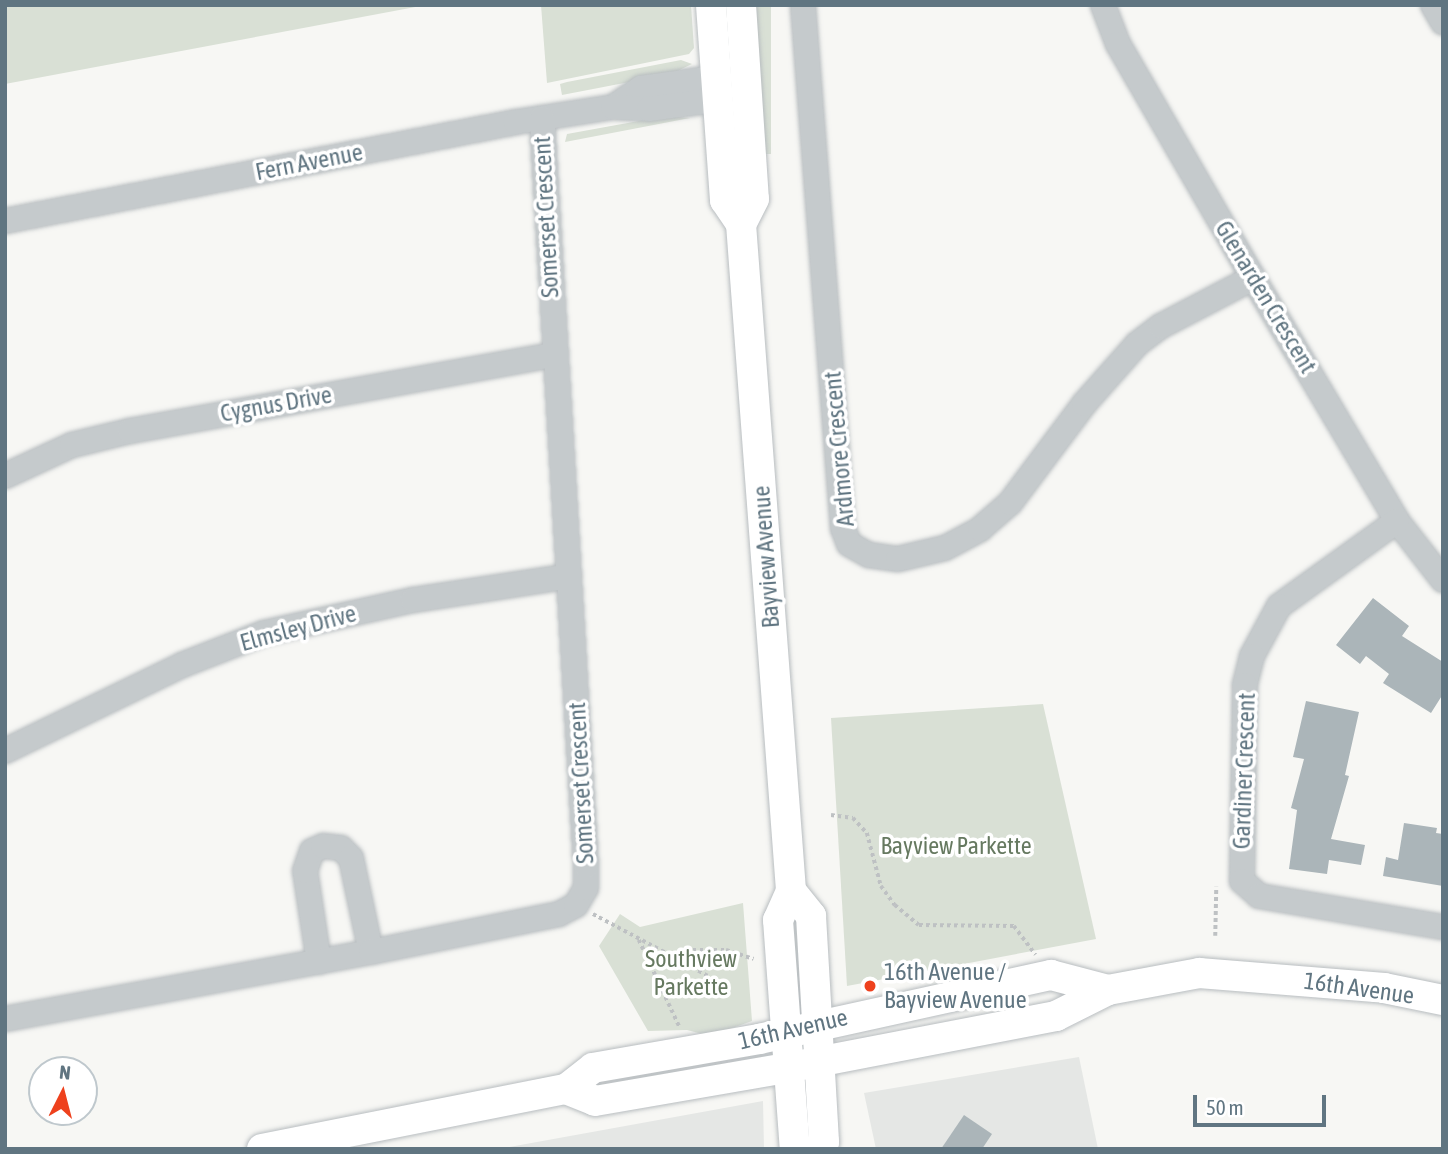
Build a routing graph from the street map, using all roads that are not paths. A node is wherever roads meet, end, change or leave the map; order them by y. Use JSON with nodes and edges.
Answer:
{"nodes":[{"id":1,"x":711,"y":5,"type":"edge"},
{"id":2,"x":741,"y":5,"type":"edge"},
{"id":3,"x":803,"y":5,"type":"edge"},
{"id":4,"x":1103,"y":5,"type":"edge"},
{"id":5,"x":1433,"y":5,"type":"edge"},
{"id":6,"x":1443,"y":22,"type":"edge"},
{"id":7,"x":731,"y":86,"type":"junction"},
{"id":8,"x":542,"y":118,"type":"junction"},
{"id":9,"x":5,"y":221,"type":"edge"},
{"id":10,"x":1253,"y":278,"type":"junction"},
{"id":11,"x":553,"y":355,"type":"junction"},
{"id":12,"x":5,"y":476,"type":"edge"},
{"id":13,"x":1397,"y":521,"type":"junction"},
{"id":14,"x":569,"y":576,"type":"junction"},
{"id":15,"x":1443,"y":580,"type":"edge"},
{"id":16,"x":5,"y":751,"type":"edge"},
{"id":17,"x":791,"y":891,"type":"junction"},
{"id":18,"x":1443,"y":927,"type":"edge"},
{"id":19,"x":371,"y":952,"type":"junction"},
{"id":20,"x":319,"y":962,"type":"junction"},
{"id":21,"x":1108,"y":990,"type":"junction"},
{"id":22,"x":1443,"y":1000,"type":"edge"},
{"id":23,"x":5,"y":1019,"type":"edge"},
{"id":24,"x":818,"y":1027,"type":"junction"},
{"id":25,"x":784,"y":1034,"type":"junction"},
{"id":26,"x":820,"y":1061,"type":"junction"},
{"id":27,"x":786,"y":1068,"type":"junction"},
{"id":28,"x":566,"y":1090,"type":"junction"},
{"id":29,"x":262,"y":1149,"type":"edge"},
{"id":30,"x":795,"y":1149,"type":"edge"},
{"id":31,"x":820,"y":1149,"type":"edge"}],
"edges":[{"from":1,"to":7,"type":"main road","name":"Bayview Avenue"},
{"from":2,"to":7,"type":"main road","name":"Bayview Avenue"},
{"from":3,"to":10,"type":"street","name":"Ardmore Crescent"},
{"from":4,"to":10,"type":"street","name":"Glenarden Crescent"},
{"from":5,"to":6,"type":"street"},
{"from":7,"to":8,"type":"street","name":"Fern Avenue"},
{"from":7,"to":17,"type":"main road","name":"Bayview Avenue"},
{"from":8,"to":9,"type":"street","name":"Fern Avenue"},
{"from":8,"to":11,"type":"street","name":"Somerset Crescent"},
{"from":10,"to":13,"type":"street","name":"Glenarden Crescent"},
{"from":11,"to":12,"type":"street","name":"Cygnus Drive"},
{"from":11,"to":14,"type":"street","name":"Somerset Crescent"},
{"from":13,"to":15,"type":"street","name":"Glenarden Crescent"},
{"from":13,"to":18,"type":"street","name":"Gardiner Crescent"},
{"from":14,"to":16,"type":"street","name":"Elmsley Drive"},
{"from":14,"to":19,"type":"street","name":"Somerset Crescent"},
{"from":17,"to":24,"type":"main road"},
{"from":17,"to":25,"type":"main road","name":"Bayview Avenue"},
{"from":19,"to":20,"type":"street"},
{"from":19,"to":20,"type":"street"},
{"from":20,"to":23,"type":"street"},
{"from":21,"to":22,"type":"main road","name":"16th Avenue"},
{"from":21,"to":24,"type":"main road","name":"16th Avenue"},
{"from":21,"to":26,"type":"main road","name":"16th Avenue"},
{"from":24,"to":25,"type":"main road","name":"16th Avenue"},
{"from":24,"to":26,"type":"main road"},
{"from":25,"to":27,"type":"main road","name":"Bayview Avenue"},
{"from":25,"to":28,"type":"main road","name":"16th Avenue"},
{"from":26,"to":27,"type":"main road","name":"16th Avenue"},
{"from":26,"to":31,"type":"main road"},
{"from":27,"to":28,"type":"main road","name":"16th Avenue"},
{"from":27,"to":30,"type":"main road","name":"Bayview Avenue"},
{"from":28,"to":29,"type":"main road","name":"16th Avenue"}]}
